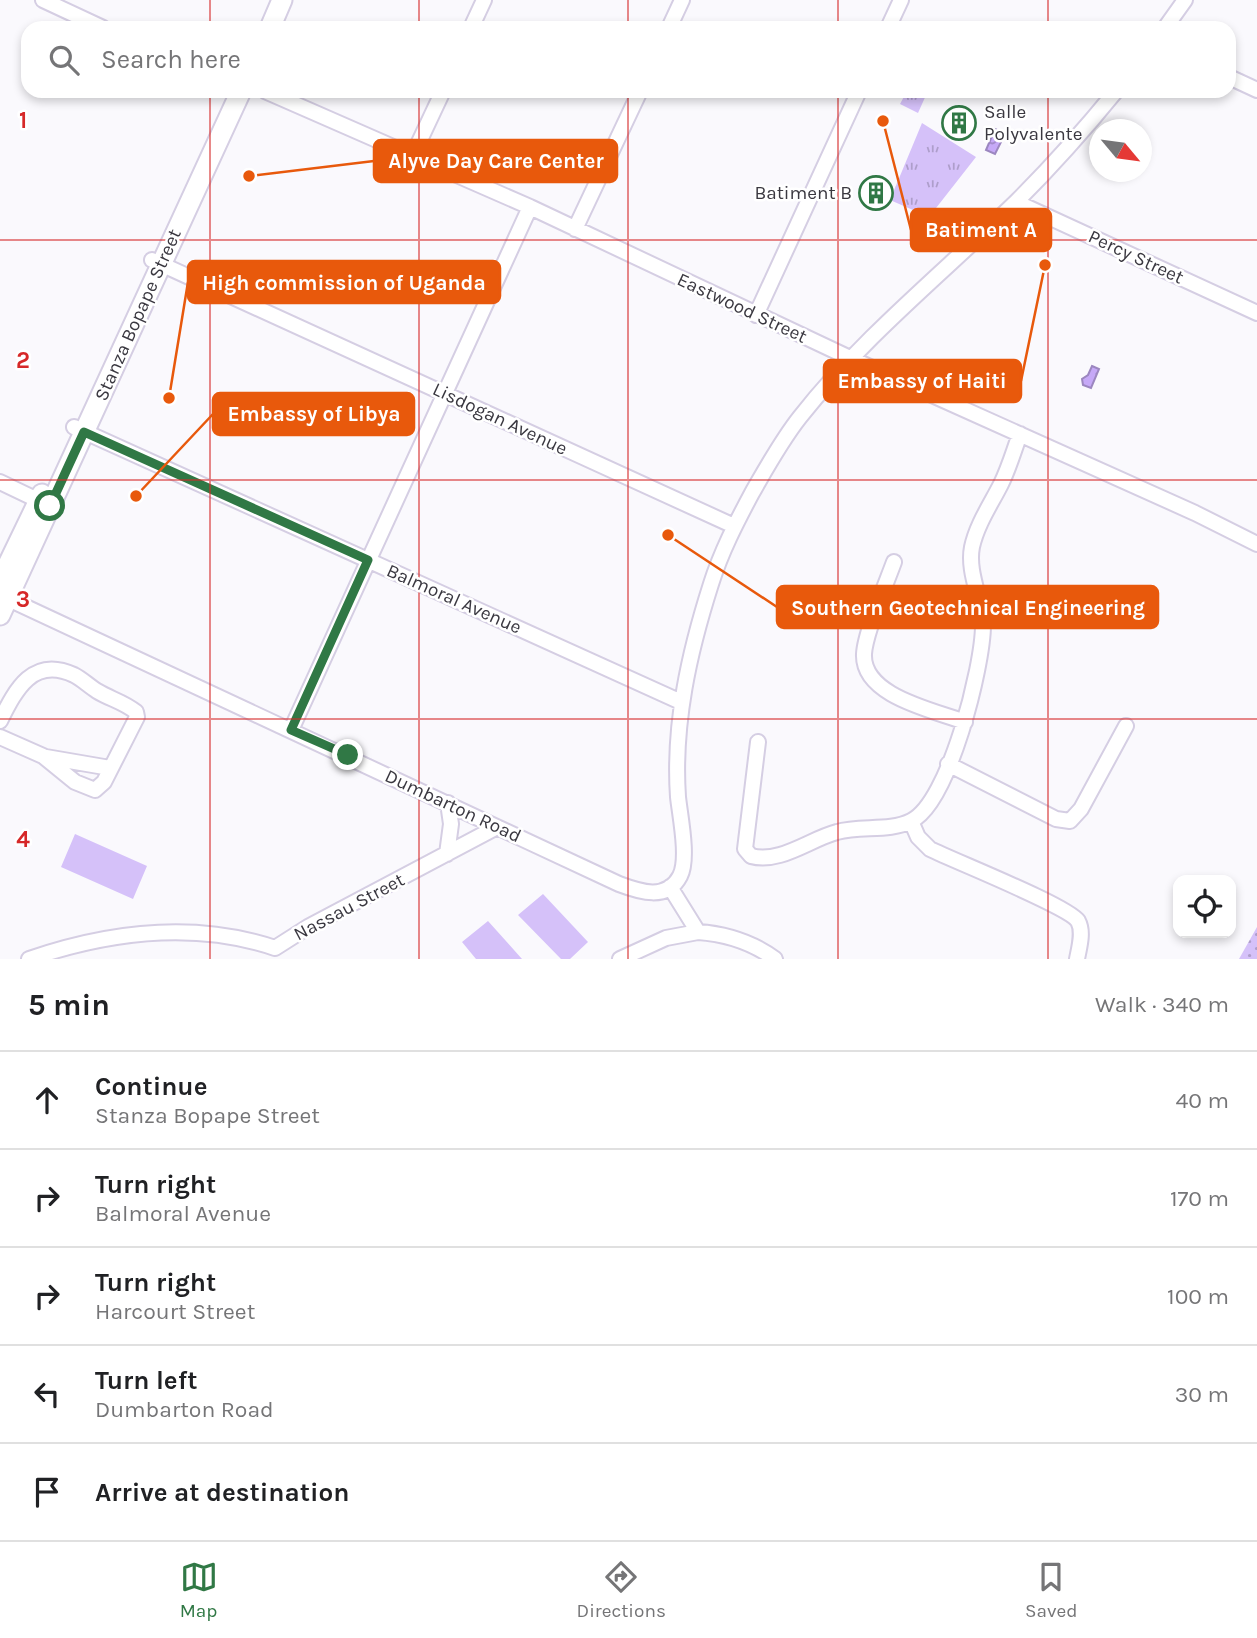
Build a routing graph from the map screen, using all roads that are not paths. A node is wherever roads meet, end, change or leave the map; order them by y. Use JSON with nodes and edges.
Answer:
{"nodes":[{"id":1,"x":43,"y":0,"type":"edge"},
{"id":2,"x":268,"y":0,"type":"edge"},
{"id":3,"x":282,"y":0,"type":"edge"},
{"id":4,"x":484,"y":0,"type":"edge"},
{"id":5,"x":682,"y":0,"type":"edge"},
{"id":6,"x":901,"y":0,"type":"edge"},
{"id":7,"x":1185,"y":0,"type":"edge"},
{"id":8,"x":88,"y":21,"type":"edge"},
{"id":9,"x":259,"y":21,"type":"edge"},
{"id":10,"x":273,"y":21,"type":"edge"},
{"id":11,"x":474,"y":21,"type":"edge"},
{"id":12,"x":672,"y":21,"type":"edge"},
{"id":13,"x":891,"y":21,"type":"edge"},
{"id":14,"x":1170,"y":21,"type":"edge"},
{"id":15,"x":1236,"y":80,"type":"edge"},
{"id":16,"x":1257,"y":90,"type":"edge"},
{"id":17,"x":233,"y":98,"type":"edge"},
{"id":18,"x":281,"y":98,"type":"edge"},
{"id":19,"x":440,"y":98,"type":"edge"},
{"id":20,"x":637,"y":98,"type":"edge"},
{"id":21,"x":856,"y":98,"type":"edge"},
{"id":22,"x":1110,"y":98,"type":"edge"},
{"id":23,"x":413,"y":155,"type":"junction"},
{"id":24,"x":1016,"y":202,"type":"junction"},
{"id":25,"x":530,"y":207,"type":"junction"},
{"id":26,"x":575,"y":229,"type":"junction"},
{"id":27,"x":156,"y":262,"type":"junction"},
{"id":28,"x":1257,"y":313,"type":"edge"},
{"id":29,"x":756,"y":315,"type":"junction"},
{"id":30,"x":852,"y":359,"type":"junction"},
{"id":31,"x":445,"y":394,"type":"junction"},
{"id":32,"x":79,"y":430,"type":"junction"},
{"id":33,"x":1020,"y":434,"type":"junction"},
{"id":34,"x":0,"y":482,"type":"edge"},
{"id":35,"x":44,"y":503,"type":"junction"},
{"id":36,"x":734,"y":526,"type":"junction"},
{"id":37,"x":1257,"y":544,"type":"edge"},
{"id":38,"x":368,"y":560,"type":"junction"},
{"id":39,"x":894,"y":562,"type":"dead end"},
{"id":40,"x":2,"y":597,"type":"edge"},
{"id":41,"x":681,"y":702,"type":"junction"},
{"id":42,"x":0,"y":720,"type":"edge"},
{"id":43,"x":965,"y":722,"type":"junction"},
{"id":44,"x":1126,"y":726,"type":"dead end"},
{"id":45,"x":291,"y":730,"type":"junction"},
{"id":46,"x":0,"y":737,"type":"edge"},
{"id":47,"x":758,"y":742,"type":"dead end"},
{"id":48,"x":43,"y":756,"type":"junction"},
{"id":49,"x":948,"y":764,"type":"junction"},
{"id":50,"x":110,"y":768,"type":"junction"},
{"id":51,"x":448,"y":803,"type":"junction"},
{"id":52,"x":911,"y":821,"type":"junction"},
{"id":53,"x":497,"y":827,"type":"junction"},
{"id":54,"x":447,"y":854,"type":"junction"},
{"id":55,"x":670,"y":887,"type":"junction"},
{"id":56,"x":698,"y":932,"type":"junction"},
{"id":57,"x":274,"y":953,"type":"edge"},
{"id":58,"x":29,"y":959,"type":"edge"},
{"id":59,"x":620,"y":959,"type":"edge"},
{"id":60,"x":775,"y":959,"type":"edge"},
{"id":61,"x":1077,"y":959,"type":"edge"}],
"edges":[{"from":1,"to":8,"type":"street"},
{"from":2,"to":9,"type":"main road"},
{"from":3,"to":10,"type":"main road"},
{"from":4,"to":11,"type":"street"},
{"from":5,"to":12,"type":"street"},
{"from":6,"to":13,"type":"street"},
{"from":7,"to":14,"type":"street"},
{"from":15,"to":16,"type":"street"},
{"from":17,"to":27,"type":"main road","name":"Stanza Bopape Street"},
{"from":18,"to":23,"type":"street","name":"Eastwood Street"},
{"from":19,"to":23,"type":"street"},
{"from":20,"to":26,"type":"street"},
{"from":21,"to":29,"type":"street"},
{"from":22,"to":24,"type":"street"},
{"from":23,"to":25,"type":"street","name":"Eastwood Street"},
{"from":24,"to":28,"type":"street","name":"Percy Street"},
{"from":24,"to":30,"type":"street"},
{"from":25,"to":26,"type":"street","name":"Eastwood Street"},
{"from":25,"to":31,"type":"street"},
{"from":26,"to":29,"type":"street","name":"Eastwood Street"},
{"from":27,"to":31,"type":"street","name":"Lisdogan Avenue"},
{"from":27,"to":32,"type":"main road","name":"Stanza Bopape Street"},
{"from":29,"to":30,"type":"street","name":"Eastwood Street"},
{"from":30,"to":33,"type":"street","name":"Eastwood Street"},
{"from":30,"to":36,"type":"street"},
{"from":31,"to":36,"type":"street","name":"Lisdogan Avenue"},
{"from":31,"to":38,"type":"street"},
{"from":32,"to":35,"type":"main road","name":"Stanza Bopape Street"},
{"from":32,"to":38,"type":"street","name":"Balmoral Avenue"},
{"from":33,"to":37,"type":"street","name":"Eastwood Street"},
{"from":33,"to":43,"type":"street"},
{"from":34,"to":35,"type":"street"},
{"from":35,"to":40,"type":"main road","name":"Stanza Bopape Street"},
{"from":36,"to":41,"type":"street"},
{"from":38,"to":41,"type":"street","name":"Balmoral Avenue"},
{"from":38,"to":45,"type":"street"},
{"from":39,"to":43,"type":"street"},
{"from":40,"to":45,"type":"street","name":"Dumbarton Road"},
{"from":41,"to":55,"type":"street"},
{"from":42,"to":50,"type":"street"},
{"from":43,"to":49,"type":"street"},
{"from":44,"to":49,"type":"street"},
{"from":45,"to":51,"type":"street","name":"Dumbarton Road"},
{"from":46,"to":48,"type":"street"},
{"from":47,"to":52,"type":"street"},
{"from":48,"to":50,"type":"street"},
{"from":48,"to":50,"type":"street"},
{"from":49,"to":52,"type":"street"},
{"from":51,"to":53,"type":"street","name":"Dumbarton Road"},
{"from":51,"to":54,"type":"street"},
{"from":52,"to":61,"type":"street"},
{"from":53,"to":54,"type":"street","name":"Nassau Street"},
{"from":53,"to":55,"type":"street","name":"Dumbarton Road"},
{"from":54,"to":57,"type":"street","name":"Nassau Street"},
{"from":55,"to":56,"type":"street"},
{"from":56,"to":59,"type":"street"},
{"from":56,"to":60,"type":"street"},
{"from":57,"to":58,"type":"street","name":"Nassau Street"}]}
